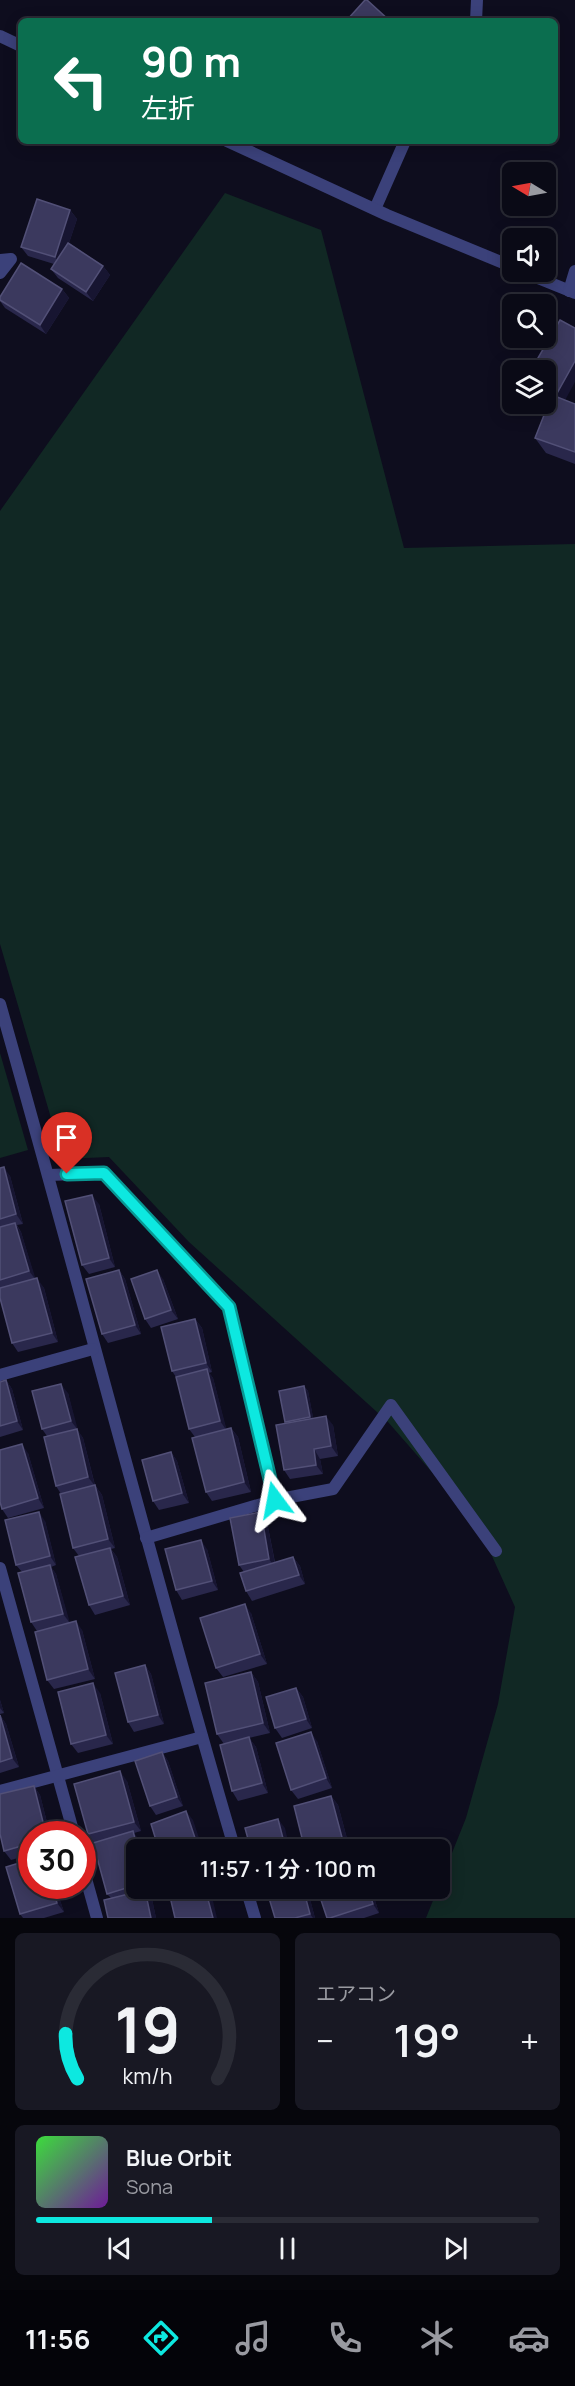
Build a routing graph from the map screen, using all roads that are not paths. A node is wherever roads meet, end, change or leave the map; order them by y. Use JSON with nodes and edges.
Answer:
{"nodes":[{"id":1,"x":477,"y":0,"type":"edge"},
{"id":2,"x":476,"y":18,"type":"edge"},
{"id":3,"x":0,"y":36,"type":"edge"},
{"id":4,"x":18,"y":45,"type":"edge"},
{"id":5,"x":234,"y":144,"type":"edge"},
{"id":6,"x":404,"y":144,"type":"edge"},
{"id":7,"x":375,"y":209,"type":"junction"},
{"id":8,"x":0,"y":260,"type":"edge"},
{"id":9,"x":502,"y":262,"type":"edge"},
{"id":10,"x":575,"y":271,"type":"edge"},
{"id":11,"x":0,"y":273,"type":"edge"},
{"id":12,"x":549,"y":282,"type":"edge"},
{"id":13,"x":573,"y":291,"type":"edge"},
{"id":14,"x":0,"y":1004,"type":"edge"},
{"id":15,"x":48,"y":1176,"type":"junction"},
{"id":16,"x":93,"y":1349,"type":"junction"},
{"id":17,"x":0,"y":1375,"type":"edge"},
{"id":18,"x":275,"y":1500,"type":"junction"},
{"id":19,"x":146,"y":1538,"type":"junction"},
{"id":20,"x":496,"y":1551,"type":"dead end"},
{"id":21,"x":0,"y":1568,"type":"edge"},
{"id":22,"x":202,"y":1737,"type":"junction"},
{"id":23,"x":58,"y":1776,"type":"junction"},
{"id":24,"x":0,"y":1791,"type":"edge"},
{"id":25,"x":70,"y":1821,"type":"edge"},
{"id":26,"x":232,"y":1839,"type":"edge"},
{"id":27,"x":92,"y":1899,"type":"edge"},
{"id":28,"x":249,"y":1899,"type":"edge"},
{"id":29,"x":97,"y":1918,"type":"edge"},
{"id":30,"x":255,"y":1918,"type":"edge"}],
"edges":[{"from":1,"to":2,"type":"street"},
{"from":3,"to":4,"type":"street"},
{"from":5,"to":7,"type":"street"},
{"from":6,"to":7,"type":"street"},
{"from":7,"to":9,"type":"street"},
{"from":8,"to":11,"type":"street"},
{"from":10,"to":13,"type":"street"},
{"from":12,"to":13,"type":"street"},
{"from":14,"to":15,"type":"street"},
{"from":15,"to":16,"type":"street"},
{"from":15,"to":18,"type":"street"},
{"from":16,"to":17,"type":"street"},
{"from":16,"to":19,"type":"street"},
{"from":18,"to":19,"type":"street"},
{"from":18,"to":20,"type":"street"},
{"from":19,"to":22,"type":"street"},
{"from":21,"to":23,"type":"street"},
{"from":22,"to":23,"type":"street"},
{"from":22,"to":26,"type":"street"},
{"from":23,"to":24,"type":"street"},
{"from":23,"to":25,"type":"street"},
{"from":27,"to":29,"type":"street"},
{"from":28,"to":30,"type":"street"}]}
